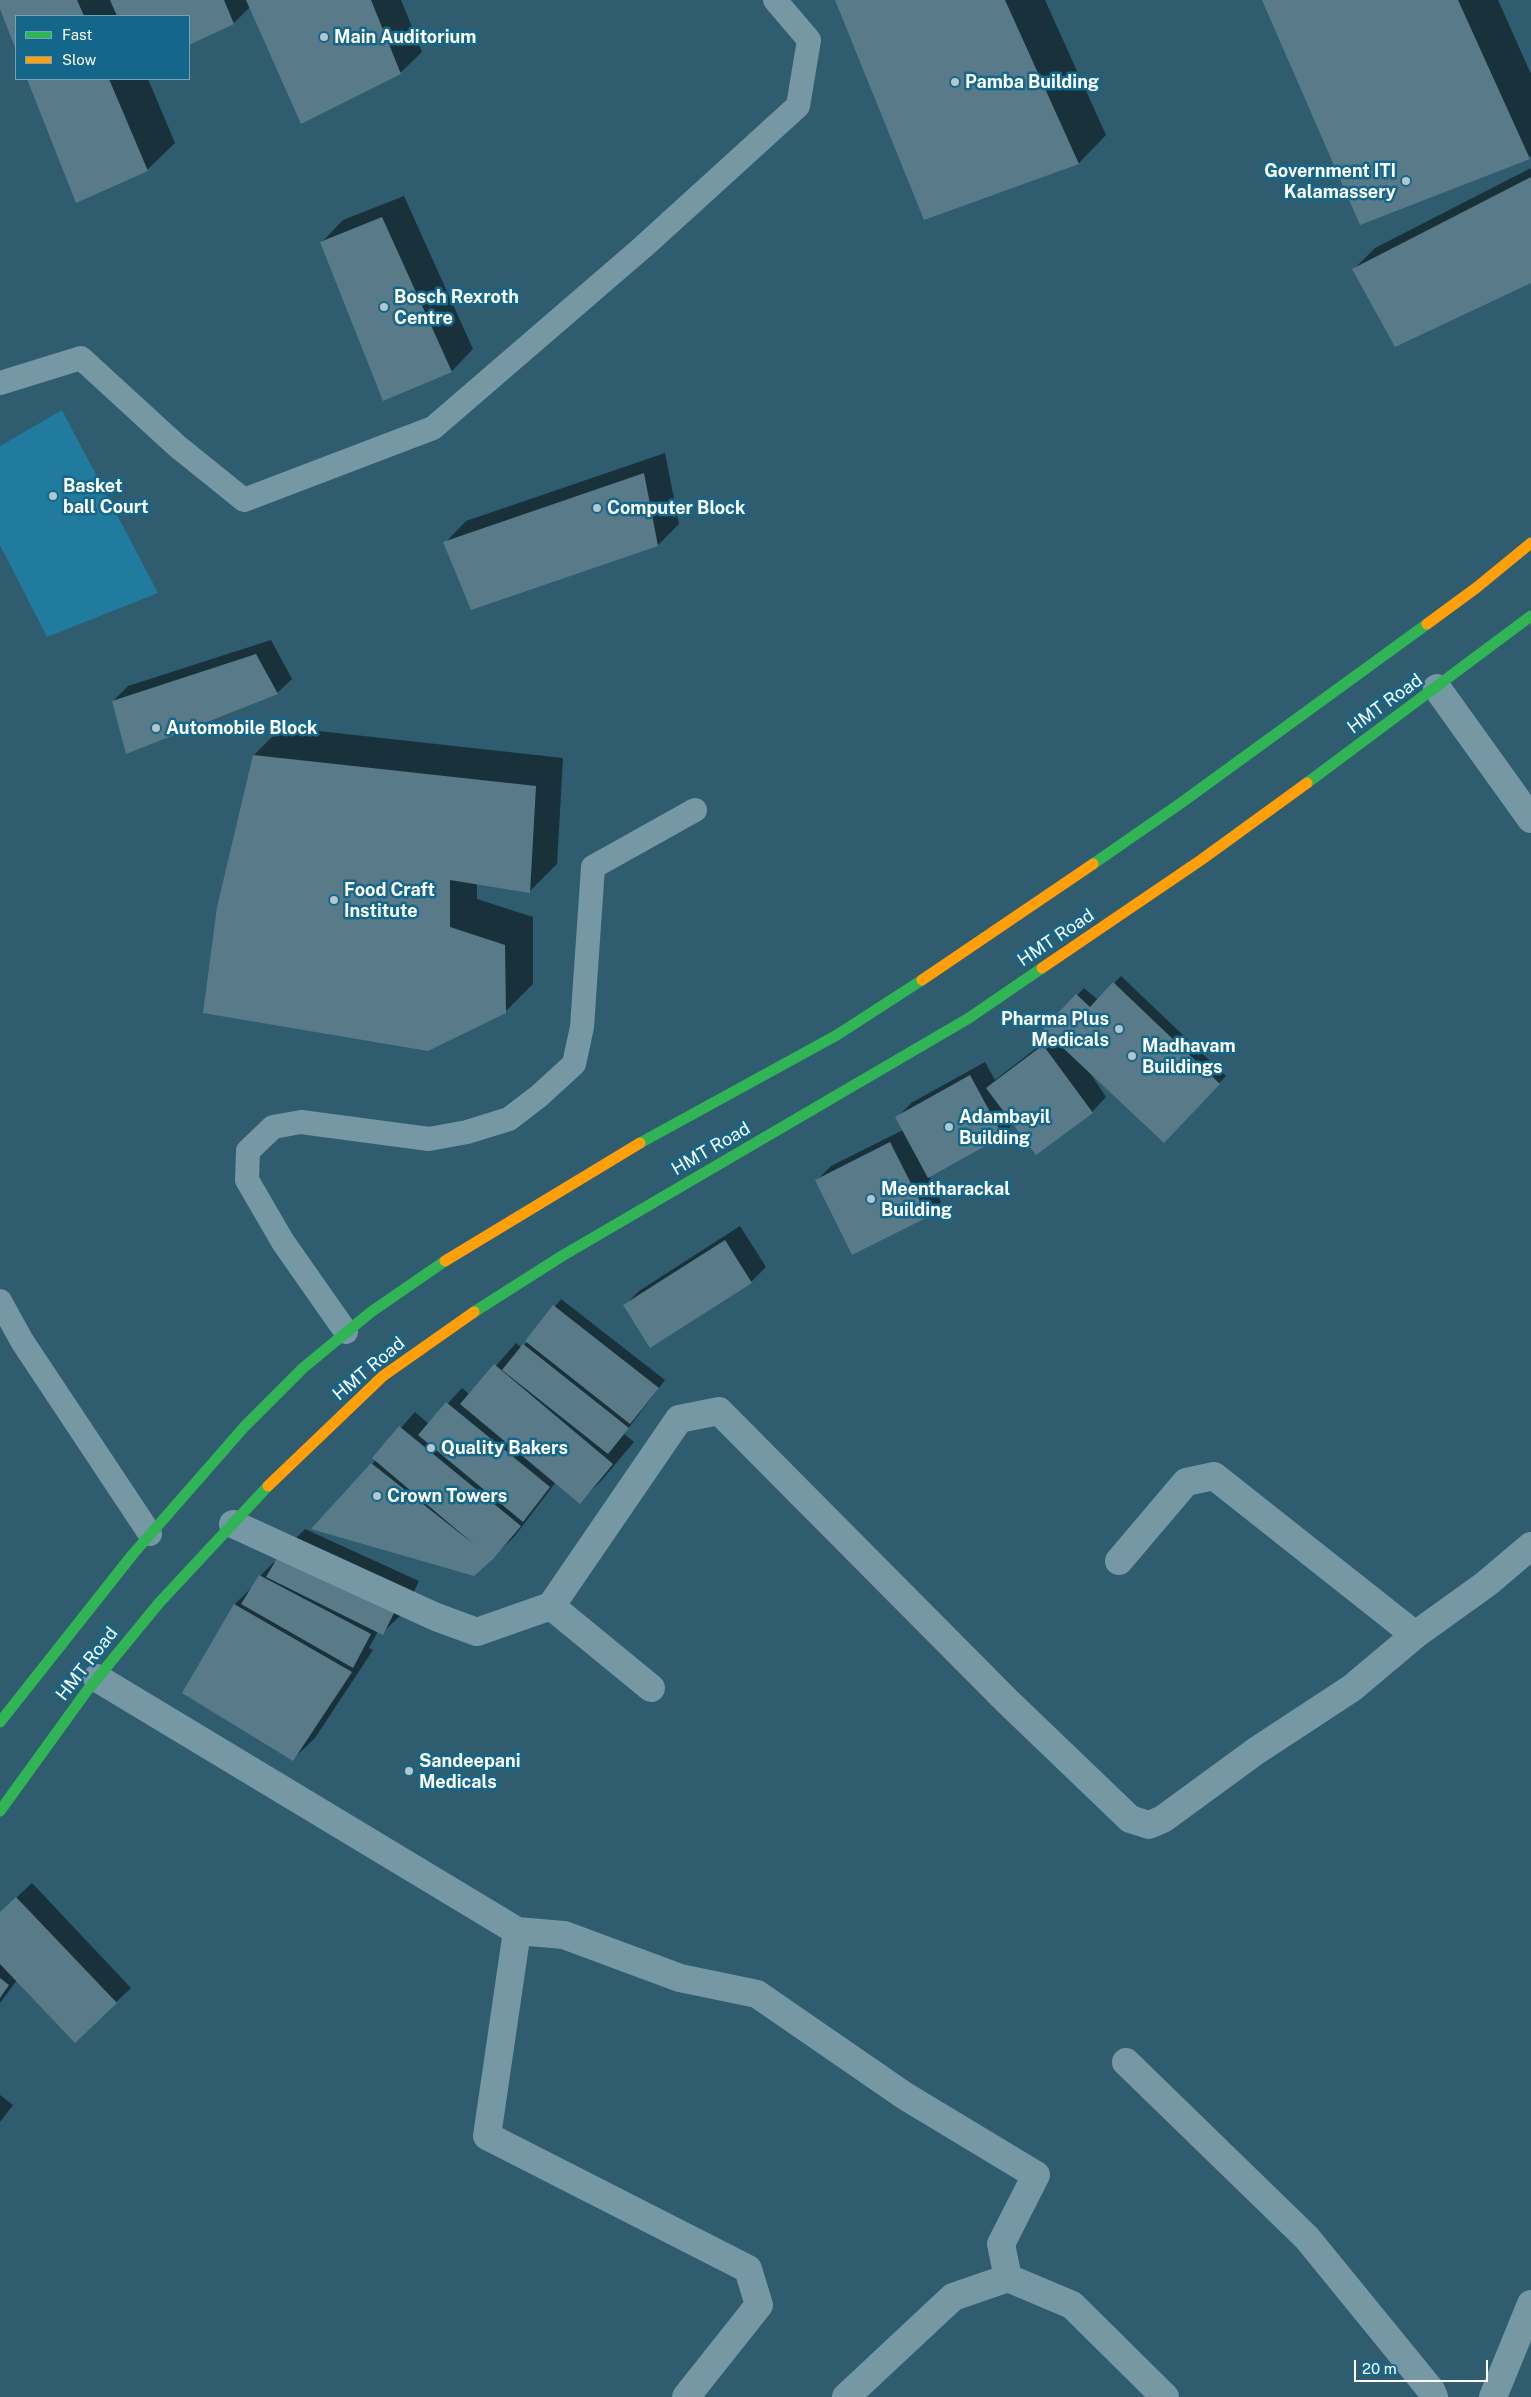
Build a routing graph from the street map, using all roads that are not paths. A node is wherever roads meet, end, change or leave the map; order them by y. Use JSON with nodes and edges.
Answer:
{"nodes":[{"id":1,"x":775,"y":0,"type":"edge"},
{"id":2,"x":0,"y":383,"type":"edge"},
{"id":3,"x":1531,"y":544,"type":"edge"},
{"id":4,"x":1531,"y":616,"type":"edge"},
{"id":5,"x":1437,"y":688,"type":"junction"},
{"id":6,"x":695,"y":810,"type":"dead end"},
{"id":7,"x":1531,"y":819,"type":"edge"},
{"id":8,"x":0,"y":1301,"type":"edge"},
{"id":9,"x":346,"y":1332,"type":"junction"},
{"id":10,"x":233,"y":1524,"type":"junction"},
{"id":11,"x":150,"y":1534,"type":"junction"},
{"id":12,"x":1531,"y":1546,"type":"edge"},
{"id":13,"x":1119,"y":1561,"type":"dead end"},
{"id":14,"x":551,"y":1606,"type":"junction"},
{"id":15,"x":1415,"y":1635,"type":"junction"},
{"id":16,"x":97,"y":1678,"type":"junction"},
{"id":17,"x":651,"y":1688,"type":"dead end"},
{"id":18,"x":0,"y":1722,"type":"edge"},
{"id":19,"x":0,"y":1811,"type":"edge"},
{"id":20,"x":517,"y":1931,"type":"junction"},
{"id":21,"x":1126,"y":2062,"type":"dead end"},
{"id":22,"x":1008,"y":2278,"type":"junction"},
{"id":23,"x":1531,"y":2304,"type":"edge"},
{"id":24,"x":686,"y":2397,"type":"edge"},
{"id":25,"x":846,"y":2397,"type":"edge"},
{"id":26,"x":1165,"y":2397,"type":"edge"},
{"id":27,"x":1434,"y":2397,"type":"edge"},
{"id":28,"x":1493,"y":2397,"type":"edge"}],
"edges":[{"from":1,"to":2,"type":"lane"},
{"from":3,"to":9,"type":"main road","name":"HMT Road"},
{"from":4,"to":5,"type":"main road","name":"HMT Road"},
{"from":5,"to":7,"type":"street"},
{"from":5,"to":10,"type":"main road","name":"HMT Road"},
{"from":6,"to":9,"type":"lane"},
{"from":8,"to":11,"type":"lane"},
{"from":9,"to":11,"type":"main road","name":"HMT Road"},
{"from":10,"to":14,"type":"street"},
{"from":10,"to":16,"type":"main road","name":"HMT Road"},
{"from":11,"to":18,"type":"main road","name":"HMT Road"},
{"from":12,"to":15,"type":"street"},
{"from":13,"to":15,"type":"street"},
{"from":14,"to":15,"type":"street"},
{"from":14,"to":17,"type":"street"},
{"from":16,"to":19,"type":"main road","name":"HMT Road"},
{"from":16,"to":20,"type":"street"},
{"from":20,"to":22,"type":"street"},
{"from":20,"to":24,"type":"street"},
{"from":21,"to":27,"type":"street"},
{"from":22,"to":25,"type":"street"},
{"from":22,"to":26,"type":"street"},
{"from":23,"to":28,"type":"street"}]}
